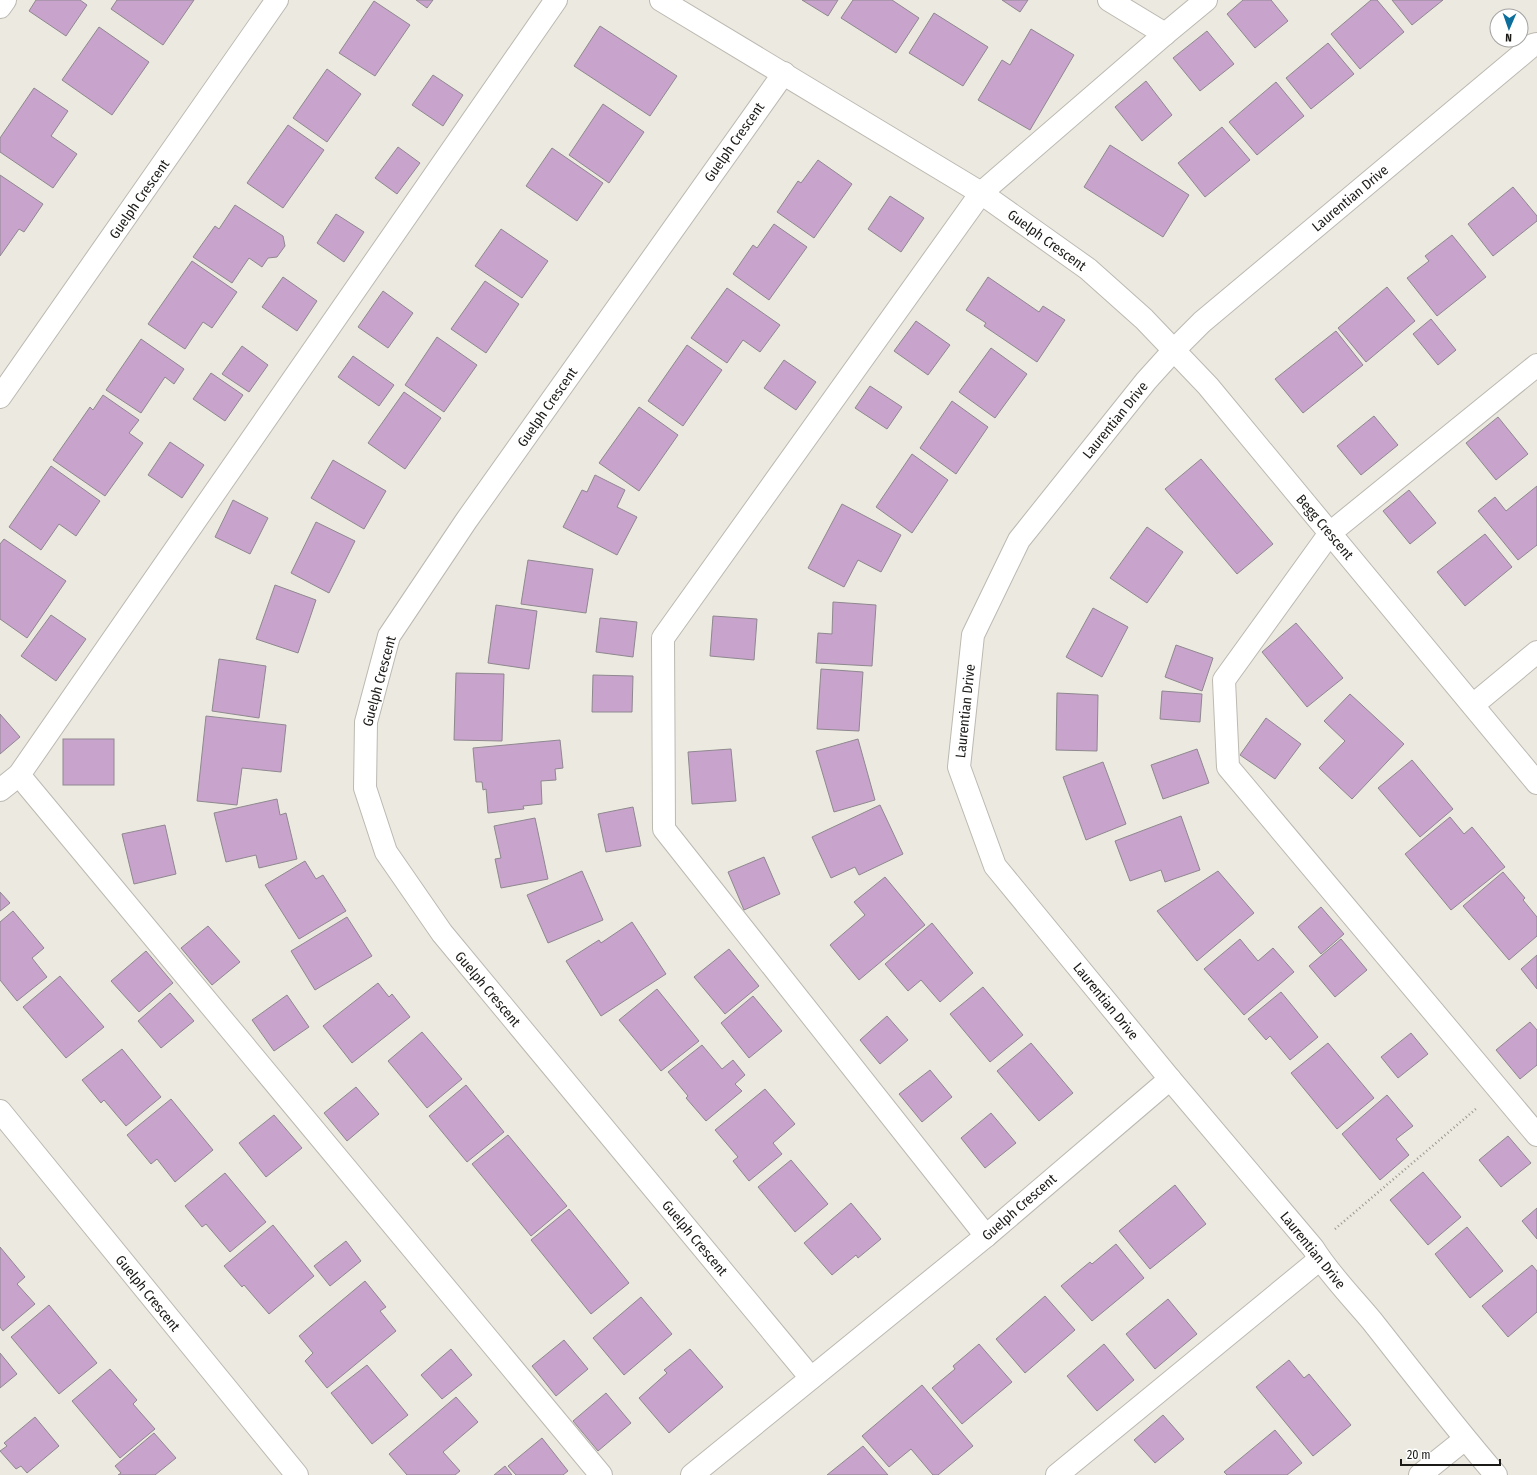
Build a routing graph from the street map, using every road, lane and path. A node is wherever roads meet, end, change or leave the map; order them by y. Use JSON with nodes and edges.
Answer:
{"nodes":[{"id":1,"x":5,"y":0,"type":"edge"},
{"id":2,"x":277,"y":0,"type":"edge"},
{"id":3,"x":556,"y":0,"type":"edge"},
{"id":4,"x":661,"y":0,"type":"edge"},
{"id":5,"x":1109,"y":0,"type":"edge"},
{"id":6,"x":1206,"y":0,"type":"edge"},
{"id":7,"x":0,"y":7,"type":"edge"},
{"id":8,"x":1165,"y":34,"type":"junction"},
{"id":9,"x":1537,"y":44,"type":"edge"},
{"id":10,"x":784,"y":72,"type":"junction"},
{"id":11,"x":981,"y":193,"type":"junction"},
{"id":12,"x":1174,"y":350,"type":"junction"},
{"id":13,"x":1537,"y":365,"type":"edge"},
{"id":14,"x":0,"y":397,"type":"edge"},
{"id":15,"x":1330,"y":533,"type":"junction"},
{"id":16,"x":1537,"y":652,"type":"edge"},
{"id":17,"x":1473,"y":706,"type":"junction"},
{"id":18,"x":19,"y":775,"type":"junction"},
{"id":19,"x":1537,"y":783,"type":"edge"},
{"id":20,"x":0,"y":790,"type":"edge"},
{"id":21,"x":1170,"y":1079,"type":"junction"},
{"id":22,"x":1498,"y":1090,"type":"junction"},
{"id":23,"x":0,"y":1112,"type":"edge"},
{"id":24,"x":1537,"y":1135,"type":"edge"},
{"id":25,"x":1339,"y":1226,"type":"dead end"},
{"id":26,"x":986,"y":1236,"type":"junction"},
{"id":27,"x":1320,"y":1259,"type":"junction"},
{"id":28,"x":811,"y":1378,"type":"junction"},
{"id":29,"x":1465,"y":1439,"type":"junction"},
{"id":30,"x":297,"y":1475,"type":"edge"},
{"id":31,"x":601,"y":1475,"type":"edge"},
{"id":32,"x":692,"y":1475,"type":"edge"},
{"id":33,"x":1057,"y":1475,"type":"edge"},
{"id":34,"x":1420,"y":1475,"type":"edge"},
{"id":35,"x":1496,"y":1475,"type":"edge"}],
"edges":[{"from":1,"to":7,"type":"street"},
{"from":2,"to":14,"type":"street","name":"Guelph Crescent"},
{"from":3,"to":18,"type":"street"},
{"from":4,"to":10,"type":"street","name":"Guelph Crescent"},
{"from":5,"to":8,"type":"street"},
{"from":6,"to":8,"type":"street"},
{"from":8,"to":11,"type":"street"},
{"from":9,"to":12,"type":"street","name":"Laurentian Drive"},
{"from":10,"to":11,"type":"street","name":"Guelph Crescent"},
{"from":10,"to":28,"type":"street","name":"Guelph Crescent"},
{"from":11,"to":12,"type":"street","name":"Guelph Crescent"},
{"from":11,"to":26,"type":"street"},
{"from":12,"to":15,"type":"street","name":"Begg Crescent"},
{"from":12,"to":21,"type":"street","name":"Laurentian Drive"},
{"from":13,"to":15,"type":"street"},
{"from":15,"to":17,"type":"street","name":"Begg Crescent"},
{"from":15,"to":22,"type":"street"},
{"from":16,"to":17,"type":"street"},
{"from":17,"to":19,"type":"street","name":"Begg Crescent"},
{"from":18,"to":20,"type":"street"},
{"from":18,"to":31,"type":"street"},
{"from":21,"to":26,"type":"street","name":"Guelph Crescent"},
{"from":21,"to":27,"type":"street","name":"Laurentian Drive"},
{"from":22,"to":24,"type":"street"},
{"from":22,"to":25,"type":"path"},
{"from":23,"to":30,"type":"street","name":"Guelph Crescent"},
{"from":26,"to":28,"type":"street","name":"Guelph Crescent"},
{"from":27,"to":29,"type":"street","name":"Laurentian Drive"},
{"from":27,"to":33,"type":"street"},
{"from":28,"to":32,"type":"street","name":"Guelph Crescent"},
{"from":29,"to":34,"type":"street"},
{"from":29,"to":35,"type":"street","name":"Laurentian Drive"}]}
